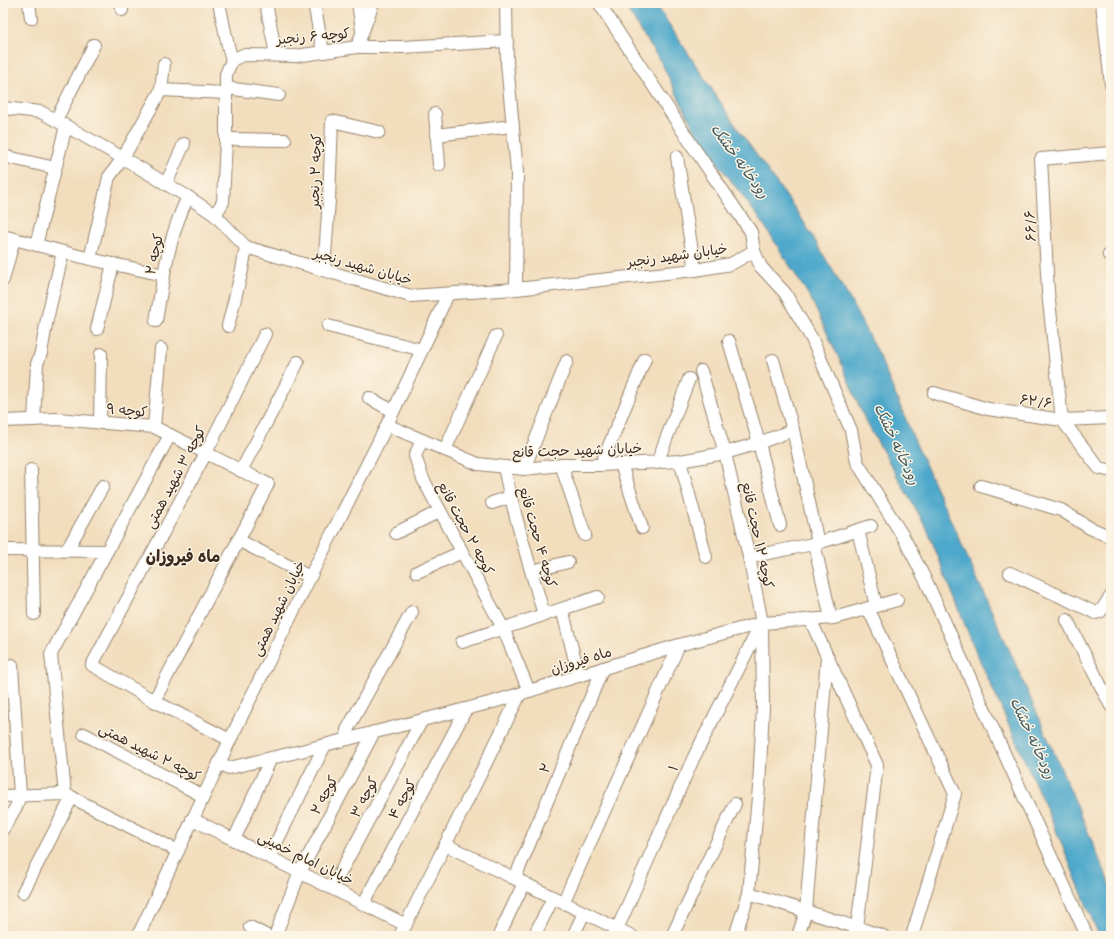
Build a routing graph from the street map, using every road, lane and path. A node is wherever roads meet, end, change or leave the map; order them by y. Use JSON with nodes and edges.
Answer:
{"nodes":[{"id":1,"x":28,"y":3,"type":"edge"},
{"id":2,"x":219,"y":3,"type":"edge"},
{"id":3,"x":266,"y":3,"type":"edge"},
{"id":4,"x":314,"y":3,"type":"edge"},
{"id":5,"x":358,"y":3,"type":"edge"},
{"id":6,"x":373,"y":3,"type":"edge"},
{"id":7,"x":506,"y":3,"type":"edge"},
{"id":8,"x":599,"y":3,"type":"edge"},
{"id":9,"x":1102,"y":3,"type":"edge"},
{"id":10,"x":31,"y":18,"type":"dead end"},
{"id":11,"x":362,"y":32,"type":"junction"},
{"id":12,"x":507,"y":42,"type":"junction"},
{"id":13,"x":94,"y":45,"type":"dead end"},
{"id":14,"x":357,"y":47,"type":"junction"},
{"id":15,"x":323,"y":52,"type":"junction"},
{"id":16,"x":276,"y":56,"type":"junction"},
{"id":17,"x":232,"y":60,"type":"junction"},
{"id":18,"x":164,"y":64,"type":"dead end"},
{"id":19,"x":1111,"y":84,"type":"edge"},
{"id":20,"x":161,"y":90,"type":"junction"},
{"id":21,"x":226,"y":91,"type":"junction"},
{"id":22,"x":279,"y":95,"type":"dead end"},
{"id":23,"x":3,"y":108,"type":"edge"},
{"id":24,"x":435,"y":114,"type":"dead end"},
{"id":25,"x":61,"y":123,"type":"junction"},
{"id":26,"x":512,"y":126,"type":"junction"},
{"id":27,"x":379,"y":132,"type":"dead end"},
{"id":28,"x":436,"y":135,"type":"junction"},
{"id":29,"x":226,"y":139,"type":"junction"},
{"id":30,"x":285,"y":140,"type":"dead end"},
{"id":31,"x":184,"y":144,"type":"dead end"},
{"id":32,"x":1111,"y":153,"type":"edge"},
{"id":33,"x":3,"y":156,"type":"edge"},
{"id":34,"x":677,"y":157,"type":"dead end"},
{"id":35,"x":123,"y":158,"type":"junction"},
{"id":36,"x":438,"y":165,"type":"dead end"},
{"id":37,"x":55,"y":168,"type":"junction"},
{"id":38,"x":166,"y":184,"type":"junction"},
{"id":39,"x":188,"y":197,"type":"junction"},
{"id":40,"x":215,"y":214,"type":"junction"},
{"id":41,"x":8,"y":237,"type":"edge"},
{"id":42,"x":36,"y":245,"type":"junction"},
{"id":43,"x":246,"y":247,"type":"junction"},
{"id":44,"x":754,"y":251,"type":"junction"},
{"id":45,"x":63,"y":252,"type":"junction"},
{"id":46,"x":90,"y":259,"type":"junction"},
{"id":47,"x":113,"y":264,"type":"junction"},
{"id":48,"x":324,"y":270,"type":"junction"},
{"id":49,"x":695,"y":270,"type":"junction"},
{"id":50,"x":164,"y":275,"type":"junction"},
{"id":51,"x":3,"y":280,"type":"edge"},
{"id":52,"x":516,"y":289,"type":"junction"},
{"id":53,"x":448,"y":294,"type":"junction"},
{"id":54,"x":156,"y":321,"type":"dead end"},
{"id":55,"x":228,"y":326,"type":"dead end"},
{"id":56,"x":328,"y":326,"type":"dead end"},
{"id":57,"x":97,"y":329,"type":"dead end"},
{"id":58,"x":265,"y":334,"type":"dead end"},
{"id":59,"x":496,"y":336,"type":"dead end"},
{"id":60,"x":730,"y":341,"type":"dead end"},
{"id":61,"x":160,"y":349,"type":"dead end"},
{"id":62,"x":422,"y":350,"type":"junction"},
{"id":63,"x":101,"y":354,"type":"dead end"},
{"id":64,"x":645,"y":359,"type":"dead end"},
{"id":65,"x":773,"y":360,"type":"dead end"},
{"id":66,"x":567,"y":361,"type":"dead end"},
{"id":67,"x":298,"y":362,"type":"dead end"},
{"id":68,"x":701,"y":371,"type":"dead end"},
{"id":69,"x":689,"y":379,"type":"dead end"},
{"id":70,"x":934,"y":393,"type":"dead end"},
{"id":71,"x":369,"y":398,"type":"dead end"},
{"id":72,"x":393,"y":411,"type":"junction"},
{"id":73,"x":1111,"y":418,"type":"edge"},
{"id":74,"x":34,"y":420,"type":"junction"},
{"id":75,"x":1062,"y":420,"type":"junction"},
{"id":76,"x":3,"y":421,"type":"edge"},
{"id":77,"x":100,"y":423,"type":"junction"},
{"id":78,"x":387,"y":425,"type":"junction"},
{"id":79,"x":154,"y":427,"type":"junction"},
{"id":80,"x":793,"y":430,"type":"junction"},
{"id":81,"x":170,"y":435,"type":"junction"},
{"id":82,"x":422,"y":440,"type":"junction"},
{"id":83,"x":759,"y":444,"type":"junction"},
{"id":84,"x":445,"y":450,"type":"junction"},
{"id":85,"x":206,"y":453,"type":"junction"},
{"id":86,"x":725,"y":453,"type":"junction"},
{"id":87,"x":680,"y":461,"type":"junction"},
{"id":88,"x":657,"y":462,"type":"junction"},
{"id":89,"x":621,"y":464,"type":"junction"},
{"id":90,"x":561,"y":465,"type":"junction"},
{"id":91,"x":601,"y":465,"type":"junction"},
{"id":92,"x":504,"y":467,"type":"junction"},
{"id":93,"x":524,"y":468,"type":"junction"},
{"id":94,"x":31,"y":470,"type":"dead end"},
{"id":95,"x":241,"y":471,"type":"junction"},
{"id":96,"x":1111,"y":471,"type":"edge"},
{"id":97,"x":103,"y":486,"type":"dead end"},
{"id":98,"x":981,"y":486,"type":"dead end"},
{"id":99,"x":510,"y":497,"type":"junction"},
{"id":100,"x":492,"y":503,"type":"dead end"},
{"id":101,"x":440,"y":511,"type":"junction"},
{"id":102,"x":780,"y":526,"type":"dead end"},
{"id":103,"x":871,"y":526,"type":"dead end"},
{"id":104,"x":642,"y":528,"type":"dead end"},
{"id":105,"x":858,"y":530,"type":"junction"},
{"id":106,"x":396,"y":533,"type":"dead end"},
{"id":107,"x":585,"y":535,"type":"dead end"},
{"id":108,"x":1111,"y":537,"type":"edge"},
{"id":109,"x":238,"y":540,"type":"junction"},
{"id":110,"x":816,"y":543,"type":"junction"},
{"id":111,"x":3,"y":550,"type":"edge"},
{"id":112,"x":33,"y":550,"type":"junction"},
{"id":113,"x":67,"y":550,"type":"junction"},
{"id":114,"x":107,"y":551,"type":"junction"},
{"id":115,"x":462,"y":552,"type":"junction"},
{"id":116,"x":706,"y":557,"type":"dead end"},
{"id":117,"x":748,"y":557,"type":"junction"},
{"id":118,"x":568,"y":562,"type":"dead end"},
{"id":119,"x":532,"y":571,"type":"junction"},
{"id":120,"x":417,"y":572,"type":"dead end"},
{"id":121,"x":1010,"y":573,"type":"dead end"},
{"id":122,"x":310,"y":577,"type":"junction"},
{"id":123,"x":1111,"y":596,"type":"edge"},
{"id":124,"x":598,"y":597,"type":"dead end"},
{"id":125,"x":897,"y":600,"type":"dead end"},
{"id":126,"x":872,"y":607,"type":"junction"},
{"id":127,"x":562,"y":609,"type":"junction"},
{"id":128,"x":412,"y":612,"type":"dead end"},
{"id":129,"x":34,"y":614,"type":"dead end"},
{"id":130,"x":544,"y":615,"type":"junction"},
{"id":131,"x":831,"y":618,"type":"junction"},
{"id":132,"x":810,"y":619,"type":"junction"},
{"id":133,"x":1067,"y":620,"type":"dead end"},
{"id":134,"x":762,"y":623,"type":"junction"},
{"id":135,"x":503,"y":628,"type":"junction"},
{"id":136,"x":462,"y":642,"type":"dead end"},
{"id":137,"x":679,"y":645,"type":"junction"},
{"id":138,"x":827,"y":656,"type":"junction"},
{"id":139,"x":12,"y":665,"type":"dead end"},
{"id":140,"x":603,"y":668,"type":"junction"},
{"id":141,"x":579,"y":676,"type":"junction"},
{"id":142,"x":525,"y":693,"type":"junction"},
{"id":143,"x":154,"y":701,"type":"junction"},
{"id":144,"x":1111,"y":706,"type":"edge"},
{"id":145,"x":466,"y":709,"type":"junction"},
{"id":146,"x":422,"y":720,"type":"junction"},
{"id":147,"x":374,"y":732,"type":"junction"},
{"id":148,"x":84,"y":734,"type":"dead end"},
{"id":149,"x":348,"y":739,"type":"junction"},
{"id":150,"x":230,"y":740,"type":"junction"},
{"id":151,"x":325,"y":745,"type":"junction"},
{"id":152,"x":271,"y":758,"type":"junction"},
{"id":153,"x":219,"y":763,"type":"junction"},
{"id":154,"x":20,"y":795,"type":"junction"},
{"id":155,"x":68,"y":795,"type":"junction"},
{"id":156,"x":3,"y":796,"type":"edge"},
{"id":157,"x":203,"y":796,"type":"junction"},
{"id":158,"x":735,"y":804,"type":"dead end"},
{"id":159,"x":192,"y":819,"type":"junction"},
{"id":160,"x":3,"y":829,"type":"edge"},
{"id":161,"x":234,"y":840,"type":"junction"},
{"id":162,"x":446,"y":844,"type":"junction"},
{"id":163,"x":178,"y":851,"type":"junction"},
{"id":164,"x":269,"y":857,"type":"junction"},
{"id":165,"x":300,"y":872,"type":"junction"},
{"id":166,"x":519,"y":881,"type":"junction"},
{"id":167,"x":332,"y":888,"type":"junction"},
{"id":168,"x":23,"y":892,"type":"dead end"},
{"id":169,"x":749,"y":893,"type":"junction"},
{"id":170,"x":558,"y":900,"type":"junction"},
{"id":171,"x":364,"y":903,"type":"junction"},
{"id":172,"x":806,"y":911,"type":"junction"},
{"id":173,"x":584,"y":913,"type":"junction"},
{"id":174,"x":250,"y":927,"type":"dead end"},
{"id":175,"x":403,"y":931,"type":"edge"},
{"id":176,"x":501,"y":931,"type":"dead end"},
{"id":177,"x":616,"y":932,"type":"edge"},
{"id":178,"x":856,"y":932,"type":"edge"},
{"id":179,"x":138,"y":936,"type":"edge"},
{"id":180,"x":267,"y":936,"type":"edge"},
{"id":181,"x":275,"y":936,"type":"edge"},
{"id":182,"x":534,"y":936,"type":"edge"},
{"id":183,"x":573,"y":936,"type":"edge"},
{"id":184,"x":632,"y":936,"type":"edge"},
{"id":185,"x":672,"y":936,"type":"edge"},
{"id":186,"x":734,"y":936,"type":"edge"},
{"id":187,"x":798,"y":936,"type":"edge"},
{"id":188,"x":883,"y":936,"type":"edge"},
{"id":189,"x":912,"y":936,"type":"edge"},
{"id":190,"x":1087,"y":936,"type":"edge"}],
"edges":[{"from":1,"to":10,"type":"street"},
{"from":2,"to":17,"type":"street"},
{"from":3,"to":16,"type":"street"},
{"from":4,"to":15,"type":"street"},
{"from":5,"to":11,"type":"street"},
{"from":6,"to":11,"type":"street"},
{"from":7,"to":12,"type":"street"},
{"from":8,"to":44,"type":"street"},
{"from":9,"to":19,"type":"street"},
{"from":11,"to":14,"type":"street"},
{"from":12,"to":14,"type":"street","name":"کوچه ۶ رنجبر"},
{"from":12,"to":26,"type":"street"},
{"from":13,"to":25,"type":"street"},
{"from":14,"to":15,"type":"street","name":"کوچه ۶ رنجبر"},
{"from":15,"to":16,"type":"street","name":"کوچه ۶ رنجبر"},
{"from":16,"to":17,"type":"street","name":"کوچه ۶ رنجبر"},
{"from":17,"to":21,"type":"street"},
{"from":18,"to":20,"type":"street"},
{"from":20,"to":21,"type":"street"},
{"from":20,"to":35,"type":"street"},
{"from":21,"to":22,"type":"street"},
{"from":21,"to":29,"type":"street"},
{"from":23,"to":25,"type":"street"},
{"from":24,"to":28,"type":"street"},
{"from":25,"to":35,"type":"street"},
{"from":25,"to":37,"type":"street"},
{"from":26,"to":28,"type":"street"},
{"from":26,"to":52,"type":"street"},
{"from":27,"to":48,"type":"street","name":"کوچه ۲ رنجبر"},
{"from":28,"to":36,"type":"street"},
{"from":29,"to":30,"type":"street"},
{"from":29,"to":40,"type":"street"},
{"from":31,"to":38,"type":"street"},
{"from":32,"to":75,"type":"street","name":"۶۶/۶"},
{"from":33,"to":37,"type":"street"},
{"from":34,"to":49,"type":"street"},
{"from":35,"to":38,"type":"street"},
{"from":35,"to":46,"type":"street"},
{"from":37,"to":42,"type":"street"},
{"from":38,"to":39,"type":"street"},
{"from":39,"to":40,"type":"street"},
{"from":39,"to":50,"type":"street","name":"کوچه ۲"},
{"from":40,"to":43,"type":"street"},
{"from":41,"to":42,"type":"street"},
{"from":41,"to":51,"type":"street"},
{"from":42,"to":45,"type":"street"},
{"from":43,"to":48,"type":"street","name":"خیابان شهید رنجبر"},
{"from":43,"to":55,"type":"street"},
{"from":44,"to":49,"type":"street","name":"خیابان شهید رنجبر"},
{"from":44,"to":190,"type":"street"},
{"from":45,"to":46,"type":"street"},
{"from":45,"to":74,"type":"street"},
{"from":46,"to":47,"type":"street"},
{"from":47,"to":50,"type":"street"},
{"from":47,"to":57,"type":"street"},
{"from":48,"to":53,"type":"street","name":"خیابان شهید رنجبر"},
{"from":49,"to":52,"type":"street","name":"خیابان شهید رنجبر"},
{"from":50,"to":54,"type":"street","name":"کوچه ۲"},
{"from":52,"to":53,"type":"street","name":"خیابان شهید رنجبر"},
{"from":53,"to":62,"type":"street","name":"خیابان شهید همتی"},
{"from":56,"to":62,"type":"street"},
{"from":58,"to":85,"type":"street","name":"کوچه ۳ شهید همتی"},
{"from":59,"to":84,"type":"street"},
{"from":60,"to":83,"type":"street"},
{"from":61,"to":79,"type":"street"},
{"from":62,"to":72,"type":"street","name":"خیابان شهید همتی"},
{"from":63,"to":77,"type":"street"},
{"from":64,"to":91,"type":"street"},
{"from":65,"to":80,"type":"street"},
{"from":66,"to":93,"type":"street"},
{"from":67,"to":95,"type":"street"},
{"from":68,"to":86,"type":"street","name":"کوچه ۱۲ حجت قانع"},
{"from":69,"to":88,"type":"street"},
{"from":70,"to":75,"type":"street","name":"۶۲/۶"},
{"from":71,"to":72,"type":"street"},
{"from":72,"to":78,"type":"street","name":"خیابان شهید همتی"},
{"from":73,"to":75,"type":"street"},
{"from":74,"to":76,"type":"street","name":"کوچه ۹"},
{"from":74,"to":77,"type":"street","name":"کوچه ۹"},
{"from":75,"to":96,"type":"street","name":"۶۲/۶"},
{"from":77,"to":79,"type":"street","name":"کوچه ۹"},
{"from":78,"to":82,"type":"street","name":"خیابان شهید حجت قانع"},
{"from":78,"to":122,"type":"street","name":"خیابان شهید همتی"},
{"from":79,"to":81,"type":"street","name":"کوچه ۹"},
{"from":80,"to":83,"type":"street","name":"خیابان شهید حجت قانع"},
{"from":80,"to":110,"type":"street"},
{"from":81,"to":85,"type":"street","name":"کوچه ۹"},
{"from":81,"to":114,"type":"street"},
{"from":82,"to":84,"type":"street","name":"خیابان شهید حجت قانع"},
{"from":82,"to":101,"type":"street","name":"کوچه ۲ حجت قانع"},
{"from":83,"to":86,"type":"street","name":"خیابان شهید حجت قانع"},
{"from":83,"to":102,"type":"street"},
{"from":84,"to":92,"type":"street","name":"خیابان شهید حجت قانع"},
{"from":85,"to":95,"type":"street","name":"کوچه ۹"},
{"from":85,"to":143,"type":"street","name":"کوچه ۳ شهید همتی"},
{"from":86,"to":87,"type":"street","name":"خیابان شهید حجت قانع"},
{"from":86,"to":117,"type":"street","name":"کوچه ۱۲ حجت قانع"},
{"from":87,"to":88,"type":"street","name":"خیابان شهید حجت قانع"},
{"from":87,"to":116,"type":"street"},
{"from":88,"to":89,"type":"street","name":"خیابان شهید حجت قانع"},
{"from":89,"to":91,"type":"street","name":"خیابان شهید حجت قانع"},
{"from":89,"to":104,"type":"street"},
{"from":90,"to":91,"type":"street","name":"خیابان شهید حجت قانع"},
{"from":90,"to":93,"type":"street","name":"خیابان شهید حجت قانع"},
{"from":90,"to":107,"type":"street"},
{"from":92,"to":93,"type":"street","name":"خیابان شهید حجت قانع"},
{"from":92,"to":99,"type":"street","name":"کوچه ۴ حجت قانع"},
{"from":94,"to":112,"type":"street"},
{"from":95,"to":109,"type":"street","name":"کوچه ۹"},
{"from":97,"to":113,"type":"street"},
{"from":98,"to":108,"type":"street"},
{"from":99,"to":100,"type":"street"},
{"from":99,"to":119,"type":"street","name":"کوچه ۴ حجت قانع"},
{"from":101,"to":106,"type":"street"},
{"from":101,"to":115,"type":"street","name":"کوچه ۲ حجت قانع"},
{"from":103,"to":105,"type":"street"},
{"from":105,"to":110,"type":"street"},
{"from":105,"to":126,"type":"street"},
{"from":109,"to":122,"type":"street"},
{"from":109,"to":143,"type":"street","name":"کوچه ۹"},
{"from":110,"to":117,"type":"street"},
{"from":110,"to":131,"type":"street"},
{"from":111,"to":112,"type":"street"},
{"from":112,"to":113,"type":"street"},
{"from":112,"to":129,"type":"street"},
{"from":113,"to":114,"type":"street"},
{"from":114,"to":155,"type":"street"},
{"from":115,"to":120,"type":"street"},
{"from":115,"to":135,"type":"street","name":"کوچه ۲ حجت قانع"},
{"from":117,"to":134,"type":"street","name":"کوچه ۱۲ حجت قانع"},
{"from":118,"to":119,"type":"street"},
{"from":119,"to":130,"type":"street","name":"کوچه ۴ حجت قانع"},
{"from":121,"to":123,"type":"street"},
{"from":122,"to":150,"type":"street","name":"خیابان شهید همتی"},
{"from":124,"to":127,"type":"street"},
{"from":125,"to":126,"type":"street","name":"ماه فیروزان"},
{"from":126,"to":131,"type":"street","name":"ماه فیروزان"},
{"from":126,"to":189,"type":"street"},
{"from":127,"to":130,"type":"street"},
{"from":127,"to":141,"type":"street"},
{"from":128,"to":149,"type":"street"},
{"from":130,"to":135,"type":"street"},
{"from":131,"to":132,"type":"street","name":"ماه فیروزان"},
{"from":132,"to":134,"type":"street","name":"ماه فیروزان"},
{"from":132,"to":138,"type":"street"},
{"from":133,"to":144,"type":"street"},
{"from":134,"to":137,"type":"street","name":"ماه فیروزان"},
{"from":134,"to":169,"type":"street","name":"کوچه ۱۲ حجت قانع"},
{"from":134,"to":177,"type":"street","name":"۱"},
{"from":135,"to":136,"type":"street"},
{"from":135,"to":142,"type":"street","name":"کوچه ۲ حجت قانع"},
{"from":137,"to":140,"type":"street","name":"ماه فیروزان"},
{"from":137,"to":170,"type":"street"},
{"from":138,"to":172,"type":"street"},
{"from":138,"to":178,"type":"street"},
{"from":139,"to":154,"type":"street"},
{"from":140,"to":141,"type":"street","name":"ماه فیروزان"},
{"from":140,"to":166,"type":"street","name":"۲"},
{"from":141,"to":142,"type":"street","name":"ماه فیروزان"},
{"from":142,"to":145,"type":"street","name":"ماه فیروزان"},
{"from":142,"to":162,"type":"street"},
{"from":143,"to":150,"type":"street","name":"کوچه ۳ شهید همتی"},
{"from":145,"to":146,"type":"street","name":"ماه فیروزان"},
{"from":145,"to":171,"type":"street","name":"کوچه ۴"},
{"from":146,"to":147,"type":"street","name":"ماه فیروزان"},
{"from":146,"to":167,"type":"street","name":"کوچه ۳"},
{"from":147,"to":149,"type":"street","name":"ماه فیروزان"},
{"from":147,"to":165,"type":"street","name":"کوچه ۲"},
{"from":148,"to":157,"type":"street","name":"کوچه ۲ شهید همتی"},
{"from":149,"to":151,"type":"street","name":"ماه فیروزان"},
{"from":150,"to":153,"type":"street","name":"خیابان شهید همتی"},
{"from":151,"to":152,"type":"street","name":"ماه فیروزان"},
{"from":151,"to":164,"type":"street"},
{"from":152,"to":153,"type":"street","name":"ماه فیروزان"},
{"from":152,"to":161,"type":"street"},
{"from":153,"to":157,"type":"street","name":"خیابان شهید همتی"},
{"from":154,"to":155,"type":"street"},
{"from":154,"to":156,"type":"street"},
{"from":154,"to":160,"type":"street"},
{"from":155,"to":163,"type":"street"},
{"from":155,"to":168,"type":"street"},
{"from":157,"to":159,"type":"street","name":"خیابان شهید همتی"},
{"from":158,"to":185,"type":"street"},
{"from":159,"to":161,"type":"street","name":"خیابان امام خمینی"},
{"from":159,"to":163,"type":"street","name":"خیابان شهید همتی"},
{"from":161,"to":164,"type":"street","name":"خیابان امام خمینی"},
{"from":162,"to":166,"type":"street"},
{"from":162,"to":175,"type":"street"},
{"from":163,"to":179,"type":"street","name":"خیابان شهید همتی"},
{"from":164,"to":165,"type":"street","name":"خیابان امام خمینی"},
{"from":165,"to":167,"type":"street","name":"خیابان امام خمینی"},
{"from":165,"to":181,"type":"street","name":"کوچه ۲"},
{"from":166,"to":170,"type":"street"},
{"from":166,"to":176,"type":"street","name":"۲"},
{"from":167,"to":171,"type":"street","name":"خیابان امام خمینی"},
{"from":169,"to":172,"type":"street"},
{"from":169,"to":186,"type":"street","name":"کوچه ۱۲ حجت قانع"},
{"from":170,"to":173,"type":"street"},
{"from":170,"to":182,"type":"street"},
{"from":171,"to":175,"type":"street","name":"خیابان امام خمینی"},
{"from":172,"to":178,"type":"street"},
{"from":172,"to":187,"type":"street"},
{"from":173,"to":177,"type":"street"},
{"from":173,"to":183,"type":"street"},
{"from":174,"to":180,"type":"street"},
{"from":177,"to":184,"type":"street"},
{"from":178,"to":188,"type":"street"}]}
